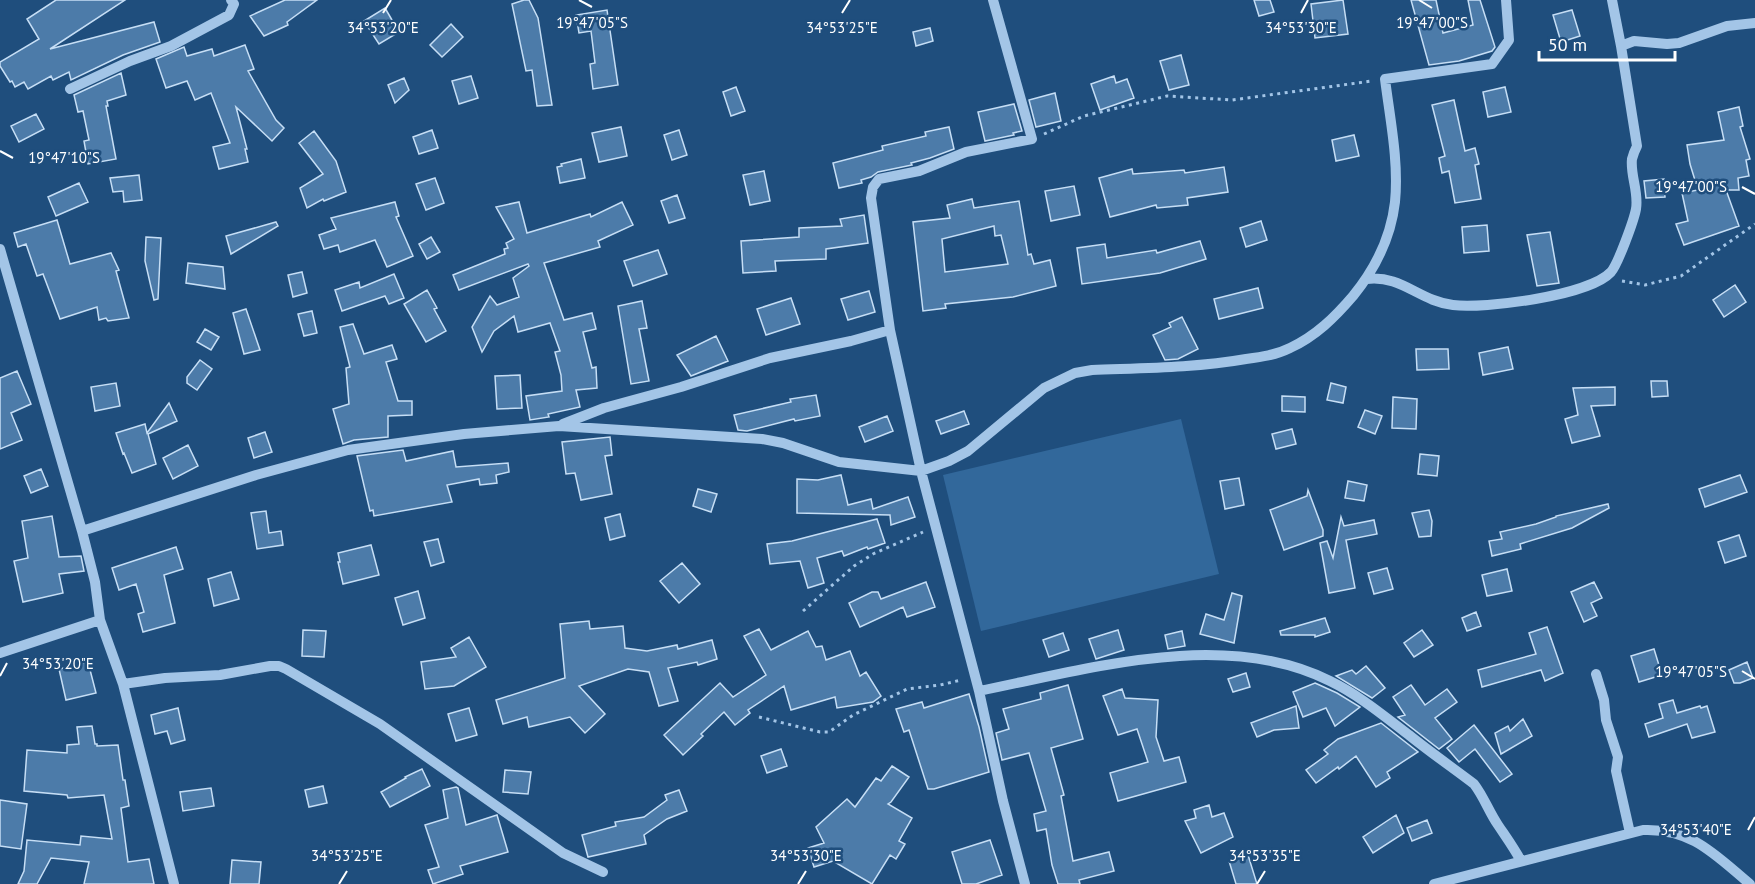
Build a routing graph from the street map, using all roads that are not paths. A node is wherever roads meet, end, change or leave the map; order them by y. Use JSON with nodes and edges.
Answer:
{"nodes":[{"id":1,"x":231,"y":0,"type":"edge"},
{"id":2,"x":993,"y":0,"type":"edge"},
{"id":3,"x":1506,"y":0,"type":"edge"},
{"id":4,"x":1612,"y":0,"type":"edge"},
{"id":5,"x":1755,"y":23,"type":"edge"},
{"id":6,"x":1622,"y":46,"type":"junction"},
{"id":7,"x":70,"y":89,"type":"dead end"},
{"id":8,"x":0,"y":249,"type":"edge"},
{"id":9,"x":1367,"y":279,"type":"junction"},
{"id":10,"x":890,"y":330,"type":"junction"},
{"id":11,"x":559,"y":426,"type":"junction"},
{"id":12,"x":921,"y":471,"type":"junction"},
{"id":13,"x":82,"y":531,"type":"junction"},
{"id":14,"x":100,"y":620,"type":"junction"},
{"id":15,"x":0,"y":653,"type":"edge"},
{"id":16,"x":1596,"y":674,"type":"dead end"},
{"id":17,"x":123,"y":684,"type":"junction"},
{"id":18,"x":979,"y":692,"type":"junction"},
{"id":19,"x":1629,"y":833,"type":"junction"},
{"id":20,"x":1521,"y":861,"type":"junction"},
{"id":21,"x":603,"y":872,"type":"dead end"},
{"id":22,"x":174,"y":884,"type":"edge"},
{"id":23,"x":1025,"y":884,"type":"edge"},
{"id":24,"x":1434,"y":884,"type":"edge"},
{"id":25,"x":1750,"y":884,"type":"edge"}],
"edges":[{"from":1,"to":7,"type":"street"},
{"from":2,"to":10,"type":"street"},
{"from":3,"to":9,"type":"street"},
{"from":4,"to":6,"type":"street"},
{"from":5,"to":6,"type":"street"},
{"from":6,"to":9,"type":"street"},
{"from":8,"to":13,"type":"street"},
{"from":9,"to":12,"type":"street"},
{"from":10,"to":11,"type":"street"},
{"from":10,"to":12,"type":"street"},
{"from":11,"to":12,"type":"street"},
{"from":11,"to":13,"type":"street"},
{"from":12,"to":18,"type":"street"},
{"from":13,"to":14,"type":"street"},
{"from":14,"to":15,"type":"street"},
{"from":14,"to":17,"type":"street"},
{"from":16,"to":19,"type":"street"},
{"from":17,"to":21,"type":"street"},
{"from":17,"to":22,"type":"street"},
{"from":18,"to":20,"type":"street"},
{"from":18,"to":23,"type":"street"},
{"from":19,"to":20,"type":"street"},
{"from":19,"to":25,"type":"street"},
{"from":20,"to":24,"type":"street"}]}
